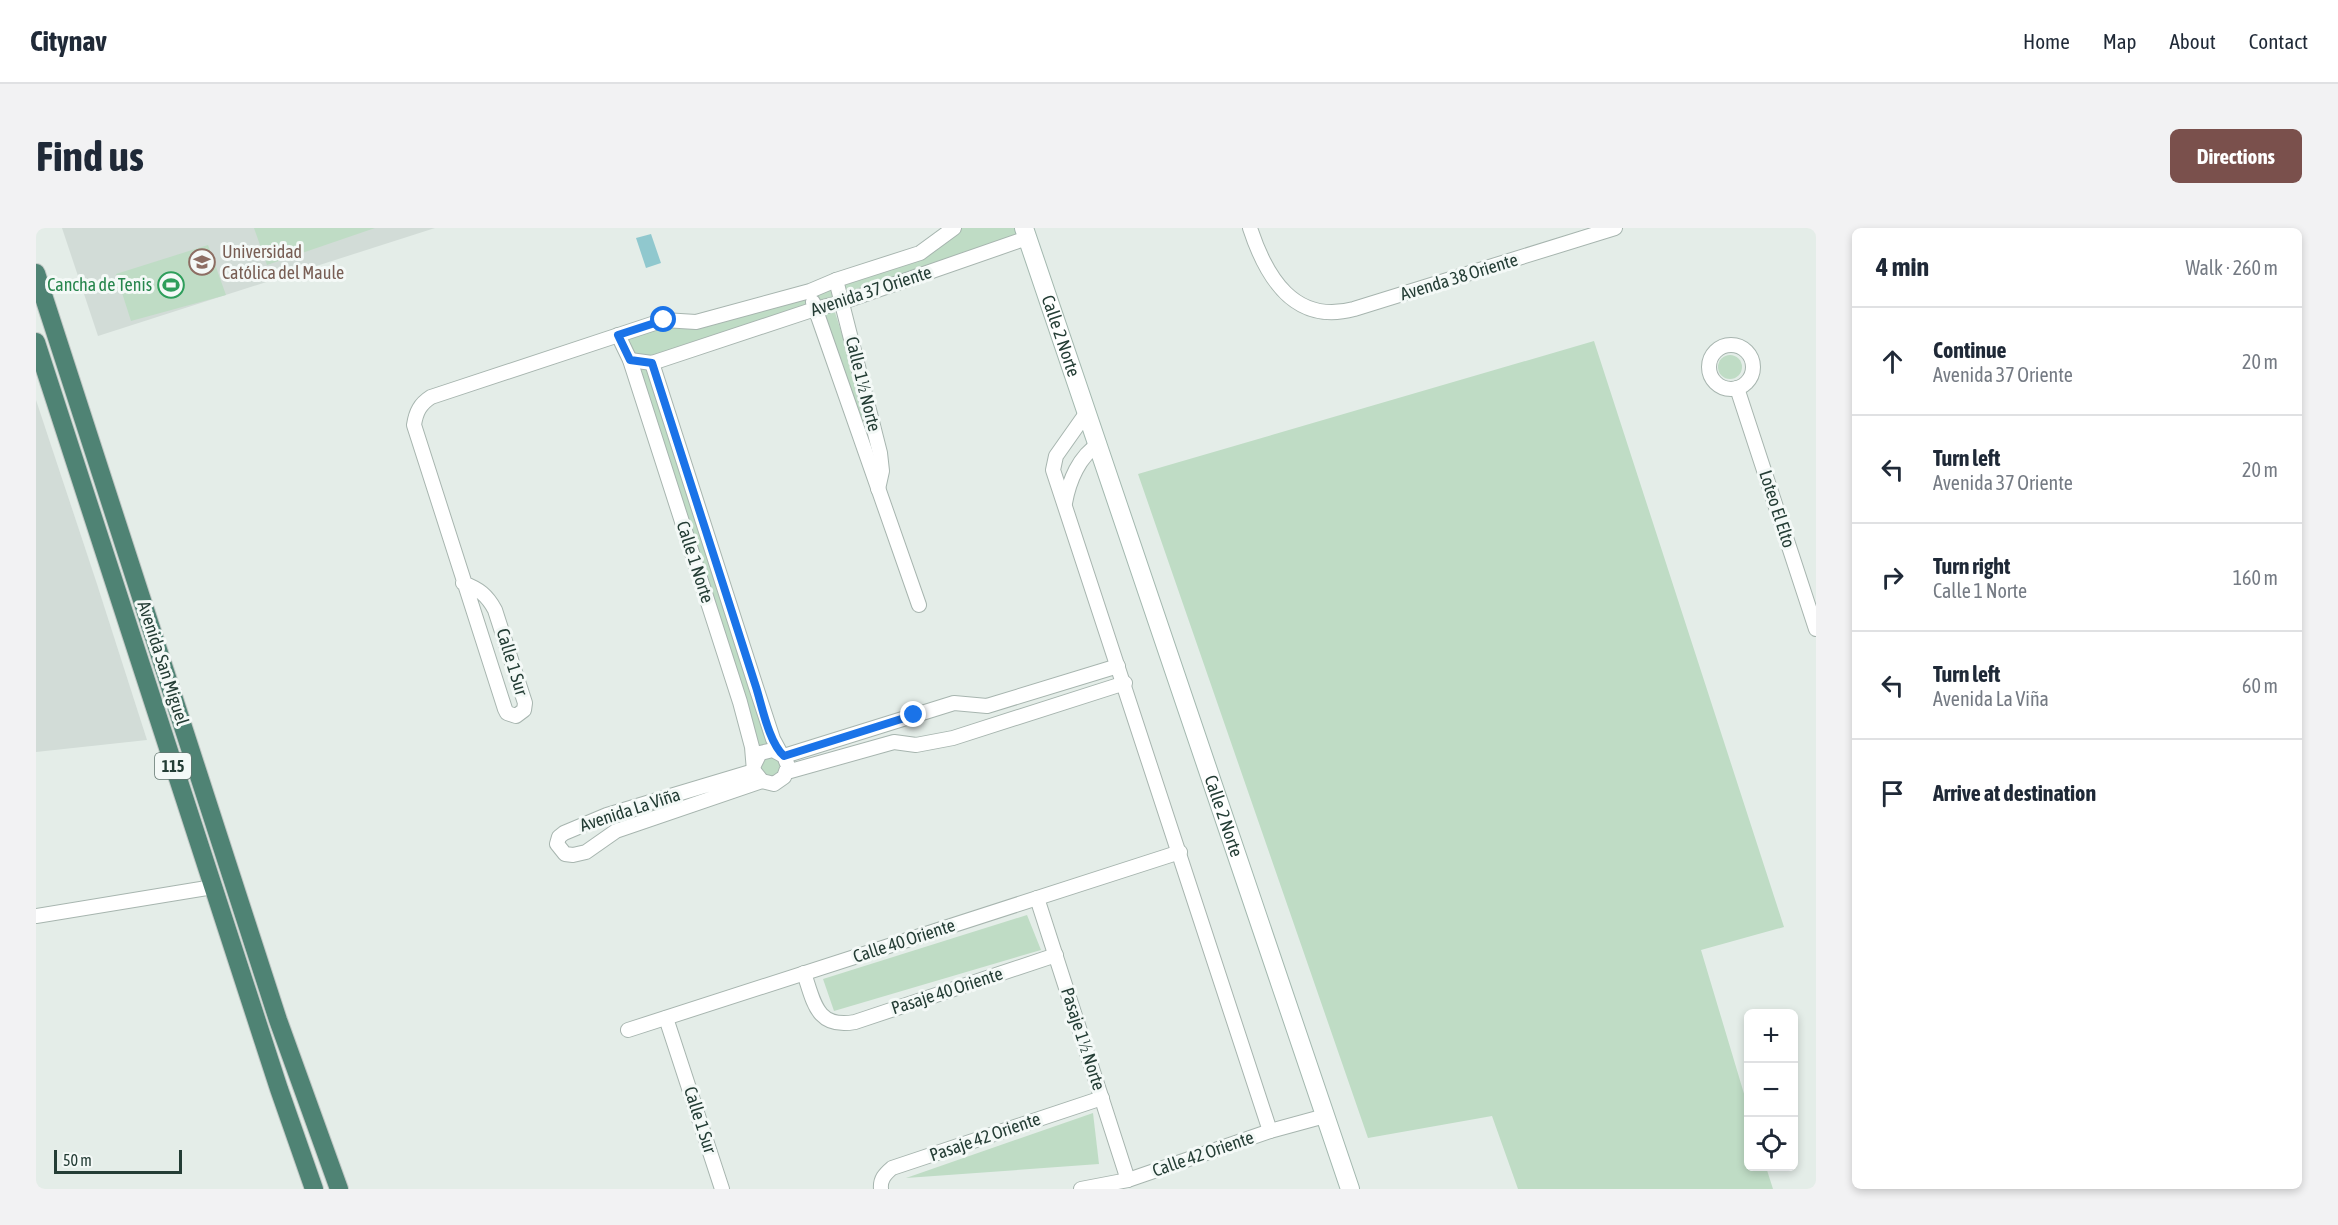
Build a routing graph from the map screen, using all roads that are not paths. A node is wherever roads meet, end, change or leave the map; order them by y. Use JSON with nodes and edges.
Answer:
{"nodes":[{"id":1,"x":954,"y":228,"type":"edge"},
{"id":2,"x":1250,"y":228,"type":"edge"},
{"id":3,"x":1615,"y":228,"type":"edge"},
{"id":4,"x":1026,"y":233,"type":"edge"},
{"id":5,"x":36,"y":273,"type":"edge"},
{"id":6,"x":837,"y":280,"type":"junction"},
{"id":7,"x":810,"y":291,"type":"junction"},
{"id":8,"x":843,"y":302,"type":"junction"},
{"id":9,"x":815,"y":309,"type":"junction"},
{"id":10,"x":704,"y":320,"type":"junction"},
{"id":11,"x":618,"y":335,"type":"junction"},
{"id":12,"x":36,"y":342,"type":"edge"},
{"id":13,"x":713,"y":342,"type":"junction"},
{"id":14,"x":630,"y":360,"type":"junction"},
{"id":15,"x":652,"y":363,"type":"junction"},
{"id":16,"x":1737,"y":388,"type":"dead end"},
{"id":17,"x":431,"y":397,"type":"joint"},
{"id":18,"x":1087,"y":412,"type":"junction"},
{"id":19,"x":1099,"y":444,"type":"junction"},
{"id":20,"x":878,"y":489,"type":"junction"},
{"id":21,"x":1065,"y":503,"type":"junction"},
{"id":22,"x":463,"y":583,"type":"junction"},
{"id":23,"x":919,"y":605,"type":"dead end"},
{"id":24,"x":1816,"y":629,"type":"edge"},
{"id":25,"x":1118,"y":666,"type":"junction"},
{"id":26,"x":1125,"y":683,"type":"junction"},
{"id":27,"x":782,"y":754,"type":"junction"},
{"id":28,"x":787,"y":772,"type":"junction"},
{"id":29,"x":757,"y":773,"type":"junction"},
{"id":30,"x":1180,"y":852,"type":"junction"},
{"id":31,"x":213,"y":887,"type":"junction"},
{"id":32,"x":1037,"y":898,"type":"junction"},
{"id":33,"x":36,"y":916,"type":"edge"},
{"id":34,"x":1056,"y":956,"type":"junction"},
{"id":35,"x":804,"y":973,"type":"junction"},
{"id":36,"x":666,"y":1018,"type":"junction"},
{"id":37,"x":628,"y":1030,"type":"dead end"},
{"id":38,"x":1102,"y":1098,"type":"junction"},
{"id":39,"x":1325,"y":1116,"type":"junction"},
{"id":40,"x":1270,"y":1131,"type":"junction"},
{"id":41,"x":1128,"y":1180,"type":"junction"},
{"id":42,"x":314,"y":1189,"type":"edge"},
{"id":43,"x":339,"y":1189,"type":"edge"},
{"id":44,"x":722,"y":1189,"type":"edge"},
{"id":45,"x":881,"y":1189,"type":"edge"},
{"id":46,"x":1081,"y":1189,"type":"edge"},
{"id":47,"x":1350,"y":1189,"type":"edge"}],
"edges":[{"from":1,"to":6,"type":"street","name":"Avenida 37 Oriente"},
{"from":2,"to":3,"type":"street","name":"Avenda 38 Oriente"},
{"from":4,"to":8,"type":"street","name":"Avenida 37 Oriente"},
{"from":4,"to":18,"type":"main road","name":"Calle 2 Norte"},
{"from":5,"to":43,"type":"highway","name":"Avenida San Miguel","number":"115"},
{"from":6,"to":7,"type":"street","name":"Avenida 37 Oriente"},
{"from":6,"to":8,"type":"street","name":"Calle 1½ Norte"},
{"from":7,"to":9,"type":"street","name":"Calle 1½ Norte"},
{"from":7,"to":10,"type":"street","name":"Avenida 37 Oriente"},
{"from":8,"to":9,"type":"street","name":"Avenida 37 Oriente"},
{"from":8,"to":20,"type":"street","name":"Calle 1½ Norte"},
{"from":9,"to":13,"type":"street","name":"Avenida 37 Oriente"},
{"from":9,"to":20,"type":"street","name":"Calle 1½ Norte"},
{"from":10,"to":11,"type":"street","name":"Avenida 37 Oriente"},
{"from":10,"to":13,"type":"street"},
{"from":11,"to":14,"type":"street"},
{"from":11,"to":17,"type":"street","name":"Avenida 37 Oriente"},
{"from":12,"to":31,"type":"highway","name":"Avenida San Miguel","number":"115"},
{"from":13,"to":15,"type":"street","name":"Avenida 37 Oriente"},
{"from":14,"to":15,"type":"street","name":"Avenida 37 Oriente"},
{"from":14,"to":29,"type":"street","name":"Calle 1 Norte"},
{"from":15,"to":27,"type":"street","name":"Calle 1 Norte"},
{"from":16,"to":24,"type":"street","name":"Loteo El Elto"},
{"from":17,"to":22,"type":"street","name":"Calle 1 Sur"},
{"from":18,"to":19,"type":"main road","name":"Calle 2 Norte"},
{"from":18,"to":21,"type":"street"},
{"from":19,"to":21,"type":"street"},
{"from":19,"to":39,"type":"main road","name":"Calle 2 Norte"},
{"from":20,"to":23,"type":"street","name":"Calle 1½ Norte"},
{"from":21,"to":25,"type":"street"},
{"from":22,"to":22,"type":"street","name":"Calle 1 Sur"},
{"from":25,"to":26,"type":"street"},
{"from":25,"to":27,"type":"street"},
{"from":26,"to":28,"type":"street"},
{"from":26,"to":30,"type":"street"},
{"from":27,"to":28,"type":"street"},
{"from":27,"to":29,"type":"street"},
{"from":28,"to":29,"type":"street"},
{"from":29,"to":29,"type":"street","name":"Avenida La Viña"},
{"from":30,"to":32,"type":"street","name":"Calle 40 Oriente"},
{"from":30,"to":40,"type":"street"},
{"from":31,"to":33,"type":"street"},
{"from":31,"to":42,"type":"highway","name":"Avenida San Miguel","number":"115"},
{"from":32,"to":34,"type":"street","name":"Pasaje 1½ Norte"},
{"from":32,"to":35,"type":"street","name":"Calle 40 Oriente"},
{"from":34,"to":35,"type":"street","name":"Pasaje 40 Oriente"},
{"from":34,"to":38,"type":"street","name":"Pasaje 1½ Norte"},
{"from":35,"to":36,"type":"street","name":"Calle 40 Oriente"},
{"from":36,"to":37,"type":"street","name":"Calle 40 Oriente"},
{"from":36,"to":44,"type":"street","name":"Calle 1 Sur"},
{"from":38,"to":41,"type":"street","name":"Pasaje 1½ Norte"},
{"from":38,"to":45,"type":"street","name":"Pasaje 42 Oriente"},
{"from":39,"to":40,"type":"street","name":"Calle 42 Oriente"},
{"from":39,"to":47,"type":"main road","name":"Calle 2 Norte"},
{"from":40,"to":41,"type":"street","name":"Calle 42 Oriente"},
{"from":41,"to":46,"type":"street","name":"Calle 42 Oriente"}]}
